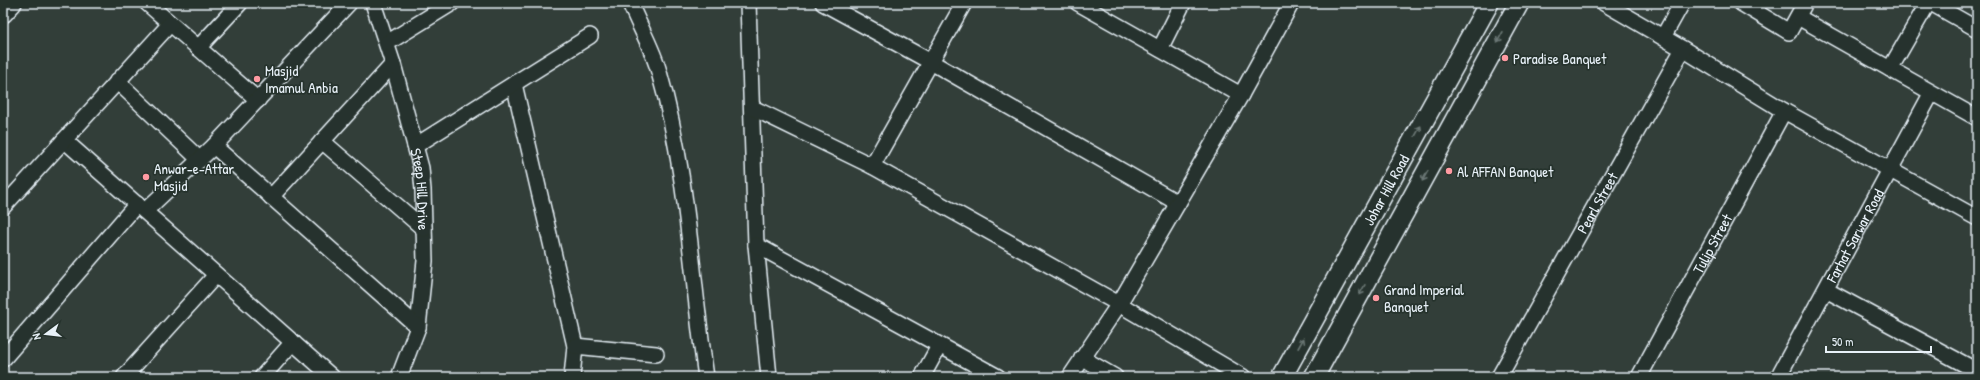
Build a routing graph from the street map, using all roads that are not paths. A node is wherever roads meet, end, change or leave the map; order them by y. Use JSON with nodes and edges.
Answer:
{"nodes":[{"id":1,"x":12,"y":3,"type":"edge"},
{"id":2,"x":147,"y":3,"type":"edge"},
{"id":3,"x":240,"y":3,"type":"edge"},
{"id":4,"x":349,"y":3,"type":"edge"},
{"id":5,"x":373,"y":3,"type":"edge"},
{"id":6,"x":452,"y":3,"type":"edge"},
{"id":7,"x":630,"y":3,"type":"edge"},
{"id":8,"x":748,"y":3,"type":"edge"},
{"id":9,"x":823,"y":3,"type":"edge"},
{"id":10,"x":964,"y":3,"type":"edge"},
{"id":11,"x":1078,"y":3,"type":"edge"},
{"id":12,"x":1183,"y":3,"type":"edge"},
{"id":13,"x":1489,"y":3,"type":"edge"},
{"id":14,"x":1519,"y":3,"type":"edge"},
{"id":15,"x":1604,"y":3,"type":"edge"},
{"id":16,"x":1682,"y":3,"type":"edge"},
{"id":17,"x":1741,"y":3,"type":"edge"},
{"id":18,"x":1805,"y":3,"type":"edge"},
{"id":19,"x":1930,"y":3,"type":"edge"},
{"id":20,"x":1291,"y":4,"type":"dead end"},
{"id":21,"x":1098,"y":8,"type":"edge"},
{"id":22,"x":3,"y":13,"type":"edge"},
{"id":23,"x":1798,"y":17,"type":"junction"},
{"id":24,"x":170,"y":24,"type":"junction"},
{"id":25,"x":1977,"y":29,"type":"edge"},
{"id":26,"x":590,"y":36,"type":"dead end"},
{"id":27,"x":1663,"y":37,"type":"junction"},
{"id":28,"x":387,"y":43,"type":"junction"},
{"id":29,"x":198,"y":48,"type":"junction"},
{"id":30,"x":1160,"y":49,"type":"junction"},
{"id":31,"x":1683,"y":49,"type":"junction"},
{"id":32,"x":931,"y":62,"type":"junction"},
{"id":33,"x":393,"y":64,"type":"junction"},
{"id":34,"x":1890,"y":69,"type":"junction"},
{"id":35,"x":117,"y":82,"type":"junction"},
{"id":36,"x":514,"y":84,"type":"junction"},
{"id":37,"x":1931,"y":94,"type":"junction"},
{"id":38,"x":1241,"y":96,"type":"junction"},
{"id":39,"x":258,"y":100,"type":"junction"},
{"id":40,"x":753,"y":108,"type":"junction"},
{"id":41,"x":1784,"y":111,"type":"junction"},
{"id":42,"x":1977,"y":118,"type":"edge"},
{"id":43,"x":64,"y":140,"type":"junction"},
{"id":44,"x":322,"y":141,"type":"junction"},
{"id":45,"x":214,"y":146,"type":"junction"},
{"id":46,"x":415,"y":146,"type":"junction"},
{"id":47,"x":200,"y":160,"type":"junction"},
{"id":48,"x":872,"y":166,"type":"junction"},
{"id":49,"x":1891,"y":170,"type":"junction"},
{"id":50,"x":271,"y":197,"type":"junction"},
{"id":51,"x":1178,"y":203,"type":"junction"},
{"id":52,"x":3,"y":207,"type":"edge"},
{"id":53,"x":141,"y":208,"type":"junction"},
{"id":54,"x":1977,"y":218,"type":"edge"},
{"id":55,"x":424,"y":229,"type":"junction"},
{"id":56,"x":756,"y":245,"type":"junction"},
{"id":57,"x":216,"y":275,"type":"junction"},
{"id":58,"x":1826,"y":290,"type":"junction"},
{"id":59,"x":1119,"y":304,"type":"junction"},
{"id":60,"x":418,"y":327,"type":"junction"},
{"id":61,"x":293,"y":342,"type":"junction"},
{"id":62,"x":575,"y":346,"type":"junction"},
{"id":63,"x":939,"y":346,"type":"junction"},
{"id":64,"x":656,"y":354,"type":"dead end"},
{"id":65,"x":1082,"y":358,"type":"junction"},
{"id":66,"x":3,"y":359,"type":"edge"},
{"id":67,"x":1977,"y":372,"type":"edge"},
{"id":68,"x":1504,"y":376,"type":"edge"},
{"id":69,"x":124,"y":377,"type":"edge"},
{"id":70,"x":262,"y":377,"type":"edge"},
{"id":71,"x":332,"y":377,"type":"edge"},
{"id":72,"x":399,"y":377,"type":"edge"},
{"id":73,"x":572,"y":377,"type":"edge"},
{"id":74,"x":706,"y":377,"type":"edge"},
{"id":75,"x":769,"y":377,"type":"edge"},
{"id":76,"x":922,"y":377,"type":"edge"},
{"id":77,"x":998,"y":377,"type":"edge"},
{"id":78,"x":1070,"y":377,"type":"edge"},
{"id":79,"x":1115,"y":377,"type":"edge"},
{"id":80,"x":1243,"y":377,"type":"edge"},
{"id":81,"x":1282,"y":377,"type":"edge"},
{"id":82,"x":1314,"y":377,"type":"edge"},
{"id":83,"x":1639,"y":377,"type":"edge"},
{"id":84,"x":1778,"y":377,"type":"edge"}],
"edges":[{"from":1,"to":22,"type":"street"},
{"from":2,"to":24,"type":"street"},
{"from":3,"to":29,"type":"street"},
{"from":4,"to":39,"type":"street"},
{"from":5,"to":28,"type":"street","name":"Steep Hill Drive"},
{"from":6,"to":28,"type":"street"},
{"from":7,"to":74,"type":"street"},
{"from":8,"to":40,"type":"street"},
{"from":9,"to":32,"type":"street"},
{"from":10,"to":32,"type":"street"},
{"from":11,"to":21,"type":"street"},
{"from":12,"to":30,"type":"street"},
{"from":81,"to":13,"type":"street","name":"Johar Hill Road","one_way":true},
{"from":14,"to":82,"type":"street","name":"Johar Hill Road","one_way":true},
{"from":15,"to":27,"type":"street"},
{"from":16,"to":27,"type":"street"},
{"from":17,"to":23,"type":"street"},
{"from":18,"to":23,"type":"street"},
{"from":19,"to":25,"type":"street"},
{"from":19,"to":34,"type":"street"},
{"from":20,"to":38,"type":"street"},
{"from":21,"to":30,"type":"street"},
{"from":23,"to":34,"type":"street"},
{"from":24,"to":29,"type":"street"},
{"from":24,"to":35,"type":"street"},
{"from":26,"to":36,"type":"street"},
{"from":27,"to":31,"type":"street"},
{"from":28,"to":33,"type":"street","name":"Steep Hill Drive"},
{"from":29,"to":39,"type":"street"},
{"from":30,"to":38,"type":"street"},
{"from":31,"to":41,"type":"street"},
{"from":31,"to":68,"type":"street","name":"Pearl Street"},
{"from":32,"to":48,"type":"street"},
{"from":32,"to":51,"type":"street"},
{"from":33,"to":44,"type":"street"},
{"from":33,"to":46,"type":"street","name":"Steep Hill Drive"},
{"from":34,"to":37,"type":"street"},
{"from":35,"to":43,"type":"street"},
{"from":35,"to":47,"type":"street"},
{"from":36,"to":46,"type":"street"},
{"from":36,"to":62,"type":"street"},
{"from":37,"to":42,"type":"street"},
{"from":37,"to":49,"type":"street","name":"Farhat Sarwar Road"},
{"from":38,"to":51,"type":"street"},
{"from":39,"to":45,"type":"street"},
{"from":40,"to":48,"type":"street"},
{"from":40,"to":56,"type":"street"},
{"from":41,"to":49,"type":"street"},
{"from":41,"to":83,"type":"street","name":"Tulip Street"},
{"from":43,"to":52,"type":"street"},
{"from":43,"to":53,"type":"street"},
{"from":44,"to":50,"type":"street"},
{"from":44,"to":55,"type":"street"},
{"from":45,"to":47,"type":"street"},
{"from":45,"to":50,"type":"street"},
{"from":46,"to":55,"type":"street","name":"Steep Hill Drive"},
{"from":47,"to":53,"type":"street"},
{"from":48,"to":59,"type":"street"},
{"from":49,"to":54,"type":"street"},
{"from":49,"to":58,"type":"street","name":"Farhat Sarwar Road"},
{"from":50,"to":60,"type":"street"},
{"from":51,"to":59,"type":"street"},
{"from":53,"to":57,"type":"street"},
{"from":53,"to":66,"type":"street"},
{"from":55,"to":60,"type":"street","name":"Steep Hill Drive"},
{"from":56,"to":63,"type":"street"},
{"from":56,"to":75,"type":"street"},
{"from":57,"to":61,"type":"street"},
{"from":57,"to":69,"type":"street"},
{"from":58,"to":67,"type":"street"},
{"from":58,"to":84,"type":"street","name":"Farhat Sarwar Road"},
{"from":59,"to":65,"type":"street"},
{"from":59,"to":80,"type":"street"},
{"from":60,"to":72,"type":"street","name":"Steep Hill Drive"},
{"from":61,"to":70,"type":"street"},
{"from":61,"to":71,"type":"street"},
{"from":62,"to":64,"type":"street"},
{"from":62,"to":73,"type":"street"},
{"from":63,"to":76,"type":"street"},
{"from":63,"to":77,"type":"street"},
{"from":65,"to":78,"type":"street"},
{"from":65,"to":79,"type":"street"}]}
